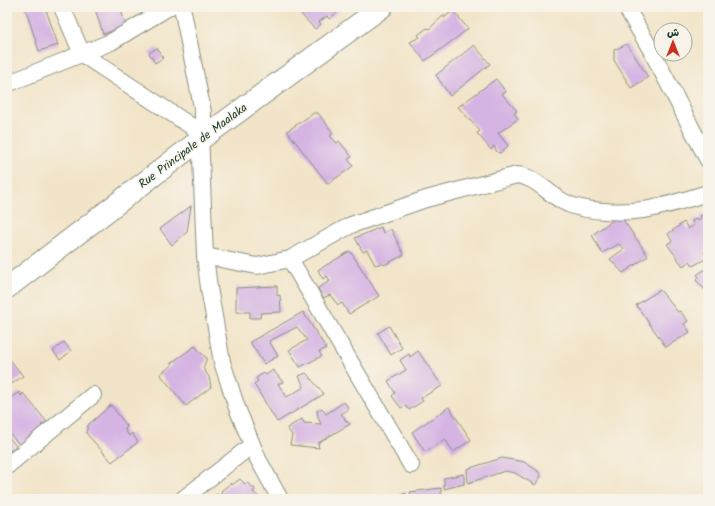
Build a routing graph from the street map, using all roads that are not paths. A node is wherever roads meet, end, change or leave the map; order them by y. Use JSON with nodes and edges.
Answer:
{"nodes":[{"id":1,"x":62,"y":7,"type":"edge"},
{"id":2,"x":169,"y":7,"type":"edge"},
{"id":3,"x":182,"y":7,"type":"edge"},
{"id":4,"x":382,"y":7,"type":"edge"},
{"id":5,"x":626,"y":7,"type":"edge"},
{"id":6,"x":82,"y":54,"type":"junction"},
{"id":7,"x":7,"y":84,"type":"edge"},
{"id":8,"x":200,"y":135,"type":"junction"},
{"id":9,"x":708,"y":160,"type":"edge"},
{"id":10,"x":708,"y":193,"type":"edge"},
{"id":11,"x":205,"y":256,"type":"junction"},
{"id":12,"x":290,"y":259,"type":"junction"},
{"id":13,"x":7,"y":288,"type":"edge"},
{"id":14,"x":93,"y":395,"type":"dead end"},
{"id":15,"x":252,"y":445,"type":"junction"},
{"id":16,"x":411,"y":465,"type":"dead end"},
{"id":17,"x":7,"y":466,"type":"edge"},
{"id":18,"x":184,"y":499,"type":"edge"},
{"id":19,"x":280,"y":499,"type":"edge"}],
"edges":[{"from":1,"to":6,"type":"street"},
{"from":2,"to":6,"type":"street"},
{"from":3,"to":8,"type":"street"},
{"from":4,"to":8,"type":"main road","name":"Rue Principale de Maalaka"},
{"from":5,"to":9,"type":"street"},
{"from":6,"to":7,"type":"street"},
{"from":6,"to":8,"type":"street"},
{"from":8,"to":11,"type":"street"},
{"from":8,"to":13,"type":"main road","name":"Rue Principale de Maalaka"},
{"from":10,"to":12,"type":"street"},
{"from":11,"to":12,"type":"street"},
{"from":11,"to":15,"type":"street"},
{"from":12,"to":16,"type":"street"},
{"from":14,"to":17,"type":"street"},
{"from":15,"to":18,"type":"street"},
{"from":15,"to":19,"type":"street"}]}
